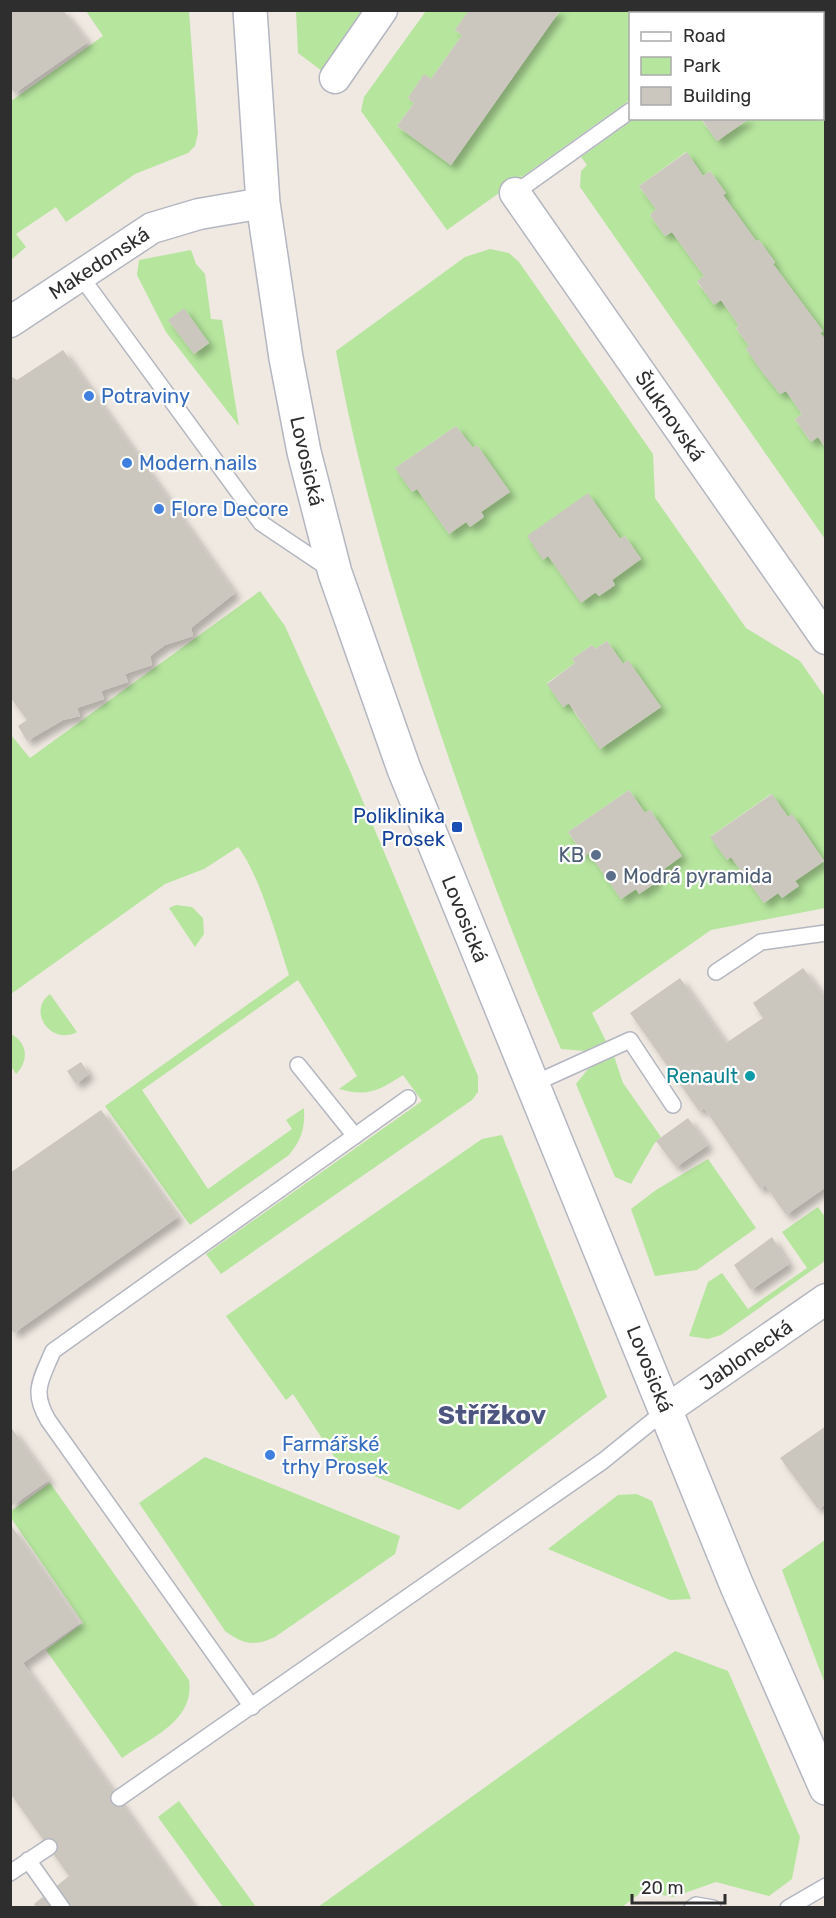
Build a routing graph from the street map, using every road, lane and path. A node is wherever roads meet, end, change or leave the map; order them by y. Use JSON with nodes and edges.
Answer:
{"nodes":[{"id":1,"x":250,"y":10,"type":"edge"},
{"id":2,"x":382,"y":10,"type":"edge"},
{"id":3,"x":335,"y":78,"type":"dead end"},
{"id":4,"x":629,"y":112,"type":"edge"},
{"id":5,"x":515,"y":193,"type":"joint"},
{"id":6,"x":263,"y":203,"type":"junction"},
{"id":7,"x":79,"y":274,"type":"junction"},
{"id":8,"x":10,"y":322,"type":"edge"},
{"id":9,"x":334,"y":573,"type":"junction"},
{"id":10,"x":825,"y":639,"type":"edge"},
{"id":11,"x":825,"y":933,"type":"edge"},
{"id":12,"x":716,"y":972,"type":"dead end"},
{"id":13,"x":298,"y":1065,"type":"dead end"},
{"id":14,"x":533,"y":1084,"type":"junction"},
{"id":15,"x":408,"y":1098,"type":"dead end"},
{"id":16,"x":673,"y":1105,"type":"dead end"},
{"id":17,"x":355,"y":1136,"type":"junction"},
{"id":18,"x":825,"y":1299,"type":"edge"},
{"id":19,"x":666,"y":1410,"type":"junction"},
{"id":20,"x":252,"y":1707,"type":"junction"},
{"id":21,"x":825,"y":1788,"type":"edge"},
{"id":22,"x":118,"y":1798,"type":"dead end"},
{"id":23,"x":49,"y":1847,"type":"dead end"},
{"id":24,"x":28,"y":1860,"type":"junction"},
{"id":25,"x":10,"y":1873,"type":"edge"},
{"id":26,"x":825,"y":1886,"type":"edge"},
{"id":27,"x":62,"y":1908,"type":"edge"},
{"id":28,"x":692,"y":1908,"type":"edge"},
{"id":29,"x":713,"y":1908,"type":"edge"},
{"id":30,"x":788,"y":1908,"type":"edge"}],
"edges":[{"from":1,"to":6,"type":"street","name":"Lovosická"},
{"from":2,"to":3,"type":"street"},
{"from":4,"to":5,"type":"lane"},
{"from":5,"to":10,"type":"street","name":"Šluknovská"},
{"from":6,"to":7,"type":"street","name":"Makedonská"},
{"from":6,"to":9,"type":"street","name":"Lovosická"},
{"from":7,"to":8,"type":"street","name":"Makedonská"},
{"from":7,"to":9,"type":"lane"},
{"from":9,"to":14,"type":"street","name":"Lovosická"},
{"from":11,"to":12,"type":"lane"},
{"from":13,"to":17,"type":"lane"},
{"from":14,"to":16,"type":"lane"},
{"from":14,"to":19,"type":"street","name":"Lovosická"},
{"from":15,"to":17,"type":"lane"},
{"from":17,"to":20,"type":"lane"},
{"from":18,"to":19,"type":"street","name":"Jablonecká"},
{"from":19,"to":20,"type":"lane"},
{"from":19,"to":21,"type":"street","name":"Lovosická"},
{"from":20,"to":22,"type":"lane"},
{"from":23,"to":24,"type":"lane"},
{"from":24,"to":25,"type":"lane"},
{"from":24,"to":27,"type":"lane"},
{"from":26,"to":30,"type":"lane"},
{"from":28,"to":29,"type":"lane"}]}
